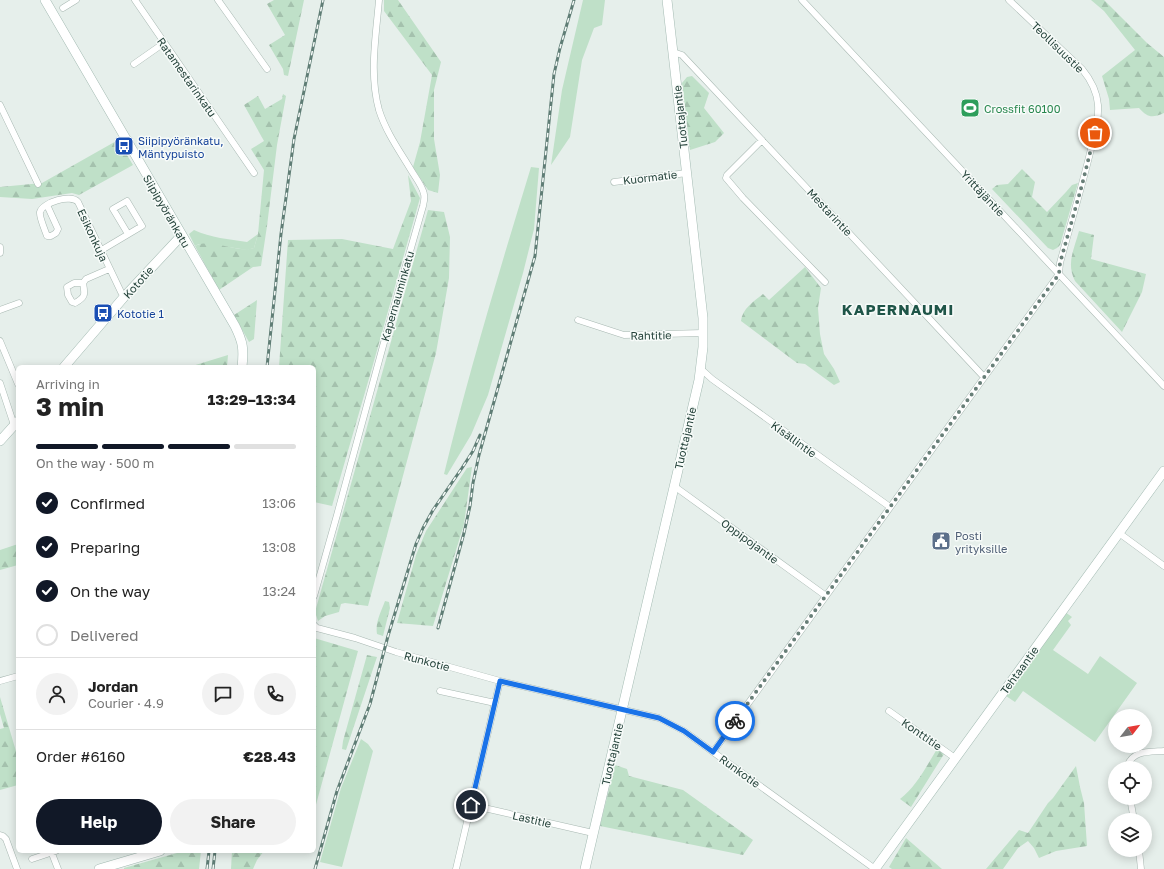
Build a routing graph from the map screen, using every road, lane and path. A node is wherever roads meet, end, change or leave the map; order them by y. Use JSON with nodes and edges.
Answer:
{"nodes":[{"id":1,"x":45,"y":0,"type":"edge"},
{"id":2,"x":76,"y":0,"type":"edge"},
{"id":3,"x":134,"y":0,"type":"edge"},
{"id":4,"x":218,"y":0,"type":"edge"},
{"id":5,"x":379,"y":0,"type":"edge"},
{"id":6,"x":667,"y":0,"type":"edge"},
{"id":7,"x":802,"y":0,"type":"edge"},
{"id":8,"x":1009,"y":0,"type":"edge"},
{"id":9,"x":63,"y":8,"type":"dead end"},
{"id":10,"x":164,"y":43,"type":"junction"},
{"id":11,"x":673,"y":52,"type":"junction"},
{"id":12,"x":134,"y":64,"type":"dead end"},
{"id":13,"x":267,"y":70,"type":"dead end"},
{"id":14,"x":0,"y":105,"type":"edge"},
{"id":15,"x":762,"y":140,"type":"junction"},
{"id":16,"x":254,"y":173,"type":"dead end"},
{"id":17,"x":687,"y":173,"type":"junction"},
{"id":18,"x":614,"y":182,"type":"dead end"},
{"id":19,"x":38,"y":184,"type":"dead end"},
{"id":20,"x":47,"y":205,"type":"junction"},
{"id":21,"x":128,"y":234,"type":"junction"},
{"id":22,"x":182,"y":235,"type":"junction"},
{"id":23,"x":0,"y":247,"type":"edge"},
{"id":24,"x":100,"y":251,"type":"junction"},
{"id":25,"x":0,"y":253,"type":"edge"},
{"id":26,"x":109,"y":268,"type":"junction"},
{"id":27,"x":1059,"y":274,"type":"junction"},
{"id":28,"x":825,"y":282,"type":"dead end"},
{"id":29,"x":83,"y":283,"type":"dead end"},
{"id":30,"x":124,"y":297,"type":"junction"},
{"id":31,"x":19,"y":303,"type":"dead end"},
{"id":32,"x":0,"y":310,"type":"edge"},
{"id":33,"x":578,"y":320,"type":"dead end"},
{"id":34,"x":703,"y":333,"type":"junction"},
{"id":35,"x":0,"y":341,"type":"edge"},
{"id":36,"x":66,"y":365,"type":"edge"},
{"id":37,"x":242,"y":365,"type":"edge"},
{"id":38,"x":701,"y":369,"type":"junction"},
{"id":39,"x":984,"y":377,"type":"junction"},
{"id":40,"x":16,"y":379,"type":"edge"},
{"id":41,"x":1,"y":386,"type":"edge"},
{"id":42,"x":1164,"y":386,"type":"edge"},
{"id":43,"x":16,"y":423,"type":"edge"},
{"id":44,"x":0,"y":441,"type":"edge"},
{"id":45,"x":1164,"y":471,"type":"edge"},
{"id":46,"x":674,"y":486,"type":"junction"},
{"id":47,"x":890,"y":507,"type":"junction"},
{"id":48,"x":1119,"y":533,"type":"junction"},
{"id":49,"x":1164,"y":566,"type":"edge"},
{"id":50,"x":316,"y":589,"type":"edge"},
{"id":51,"x":826,"y":596,"type":"junction"},
{"id":52,"x":316,"y":627,"type":"edge"},
{"id":53,"x":16,"y":677,"type":"edge"},
{"id":54,"x":0,"y":681,"type":"edge"},
{"id":55,"x":500,"y":681,"type":"junction"},
{"id":56,"x":440,"y":691,"type":"dead end"},
{"id":57,"x":495,"y":703,"type":"junction"},
{"id":58,"x":622,"y":709,"type":"junction"},
{"id":59,"x":889,"y":711,"type":"dead end"},
{"id":60,"x":1164,"y":751,"type":"edge"},
{"id":61,"x":713,"y":752,"type":"junction"},
{"id":62,"x":955,"y":758,"type":"junction"},
{"id":63,"x":1130,"y":761,"type":"edge"},
{"id":64,"x":471,"y":805,"type":"junction"},
{"id":65,"x":593,"y":833,"type":"junction"},
{"id":66,"x":0,"y":835,"type":"edge"},
{"id":67,"x":48,"y":853,"type":"edge"},
{"id":68,"x":54,"y":853,"type":"edge"},
{"id":69,"x":153,"y":853,"type":"edge"},
{"id":70,"x":1139,"y":857,"type":"edge"},
{"id":71,"x":32,"y":859,"type":"dead end"},
{"id":72,"x":17,"y":869,"type":"edge"},
{"id":73,"x":58,"y":869,"type":"edge"},
{"id":74,"x":99,"y":869,"type":"edge"},
{"id":75,"x":456,"y":869,"type":"edge"},
{"id":76,"x":585,"y":869,"type":"edge"},
{"id":77,"x":875,"y":869,"type":"edge"},
{"id":78,"x":1142,"y":869,"type":"edge"}],
"edges":[{"from":1,"to":22,"type":"street","name":"Siipipyöränkatu"},
{"from":2,"to":9,"type":"street"},
{"from":3,"to":10,"type":"street","name":"Ratamestarinkatu"},
{"from":4,"to":13,"type":"street"},
{"from":5,"to":50,"type":"street","name":"Kapernauminkatu"},
{"from":6,"to":11,"type":"street","name":"Tuottajantie"},
{"from":7,"to":27,"type":"street","name":"Yrittäjäntie"},
{"from":8,"to":27,"type":"street","name":"Teollisuustie"},
{"from":10,"to":12,"type":"street"},
{"from":10,"to":16,"type":"street","name":"Ratamestarinkatu"},
{"from":11,"to":15,"type":"street","name":"Mestarintie"},
{"from":11,"to":17,"type":"street","name":"Tuottajantie"},
{"from":14,"to":19,"type":"street"},
{"from":15,"to":28,"type":"street"},
{"from":15,"to":39,"type":"street","name":"Mestarintie"},
{"from":17,"to":18,"type":"street","name":"Kuormatie"},
{"from":17,"to":34,"type":"street","name":"Tuottajantie"},
{"from":20,"to":20,"type":"street"},
{"from":20,"to":24,"type":"street","name":"Esikonkuja"},
{"from":21,"to":21,"type":"street"},
{"from":21,"to":24,"type":"street"},
{"from":22,"to":30,"type":"street","name":"Kototie"},
{"from":22,"to":37,"type":"street","name":"Siipipyöränkatu"},
{"from":23,"to":25,"type":"street"},
{"from":24,"to":26,"type":"street","name":"Esikonkuja"},
{"from":26,"to":29,"type":"street"},
{"from":26,"to":30,"type":"street","name":"Esikonkuja"},
{"from":27,"to":39,"type":"street","name":"Teollisuustie"},
{"from":27,"to":42,"type":"street","name":"Yrittäjäntie"},
{"from":30,"to":36,"type":"street","name":"Kototie"},
{"from":31,"to":32,"type":"street"},
{"from":33,"to":34,"type":"street","name":"Rahtitie"},
{"from":34,"to":38,"type":"street","name":"Tuottajantie"},
{"from":35,"to":40,"type":"street"},
{"from":38,"to":46,"type":"street","name":"Tuottajantie"},
{"from":38,"to":47,"type":"street","name":"Kisällintie"},
{"from":39,"to":47,"type":"street","name":"Teollisuustie"},
{"from":41,"to":43,"type":"street"},
{"from":43,"to":44,"type":"street"},
{"from":45,"to":48,"type":"street","name":"Tehtaantie"},
{"from":46,"to":51,"type":"street","name":"Oppipojantie"},
{"from":46,"to":58,"type":"street","name":"Tuottajantie"},
{"from":47,"to":51,"type":"street","name":"Teollisuustie"},
{"from":48,"to":49,"type":"street"},
{"from":48,"to":62,"type":"street","name":"Tehtaantie"},
{"from":51,"to":61,"type":"street","name":"Teollisuustie"},
{"from":52,"to":55,"type":"street","name":"Runkotie"},
{"from":53,"to":54,"type":"street"},
{"from":55,"to":57,"type":"street"},
{"from":55,"to":58,"type":"street","name":"Runkotie"},
{"from":56,"to":57,"type":"street"},
{"from":57,"to":64,"type":"street"},
{"from":58,"to":61,"type":"street","name":"Runkotie"},
{"from":58,"to":65,"type":"street","name":"Tuottajantie"},
{"from":59,"to":62,"type":"street","name":"Konttitie"},
{"from":60,"to":63,"type":"street"},
{"from":61,"to":77,"type":"street","name":"Runkotie"},
{"from":62,"to":77,"type":"street","name":"Tehtaantie"},
{"from":64,"to":65,"type":"street","name":"Lastitie"},
{"from":64,"to":75,"type":"street"},
{"from":65,"to":76,"type":"street","name":"Tuottajantie"},
{"from":66,"to":72,"type":"street"},
{"from":67,"to":71,"type":"street"},
{"from":68,"to":73,"type":"street"},
{"from":69,"to":74,"type":"street"},
{"from":70,"to":78,"type":"street"}]}
